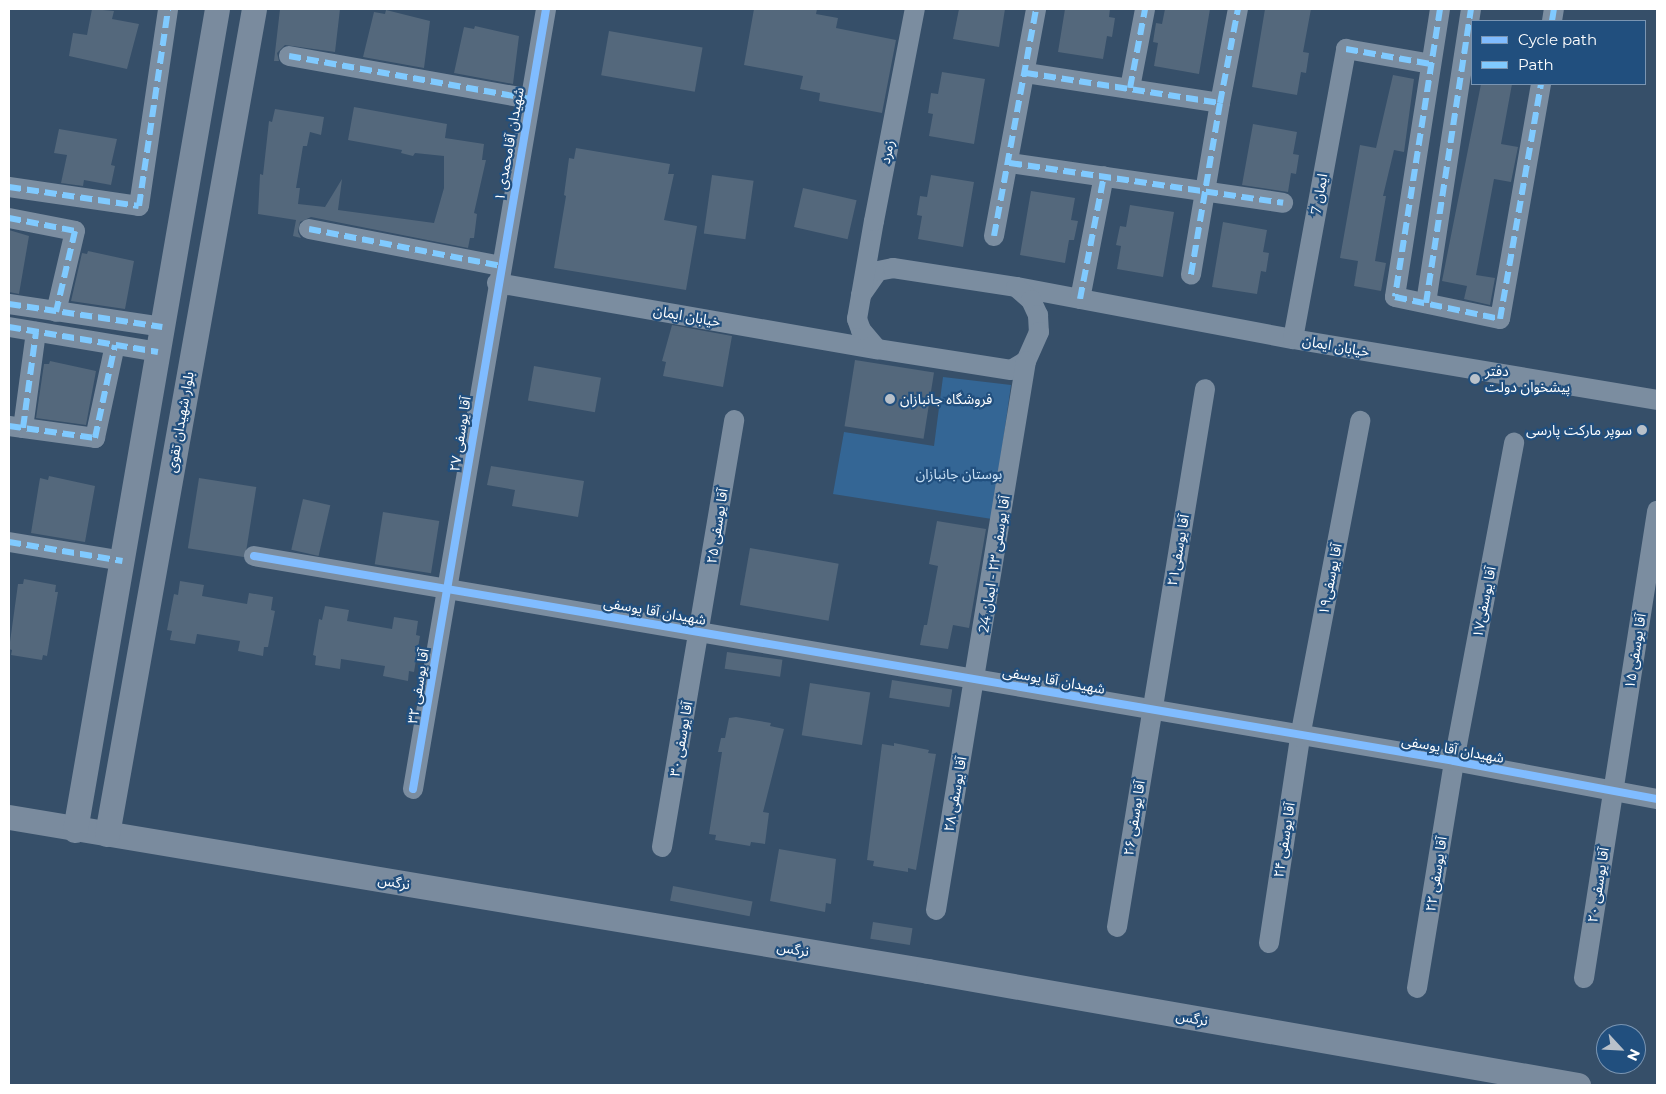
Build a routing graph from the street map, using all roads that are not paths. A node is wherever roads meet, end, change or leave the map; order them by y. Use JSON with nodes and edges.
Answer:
{"nodes":[{"id":1,"x":168,"y":9,"type":"edge"},
{"id":2,"x":217,"y":9,"type":"edge"},
{"id":3,"x":254,"y":9,"type":"edge"},
{"id":4,"x":546,"y":9,"type":"edge"},
{"id":5,"x":915,"y":9,"type":"edge"},
{"id":6,"x":1036,"y":9,"type":"edge"},
{"id":7,"x":1145,"y":9,"type":"edge"},
{"id":8,"x":1238,"y":9,"type":"edge"},
{"id":9,"x":1440,"y":9,"type":"edge"},
{"id":10,"x":1471,"y":9,"type":"edge"},
{"id":11,"x":289,"y":56,"type":"dead end"},
{"id":12,"x":1431,"y":64,"type":"junction"},
{"id":13,"x":1026,"y":73,"type":"junction"},
{"id":14,"x":1541,"y":85,"type":"edge"},
{"id":15,"x":1130,"y":88,"type":"junction"},
{"id":16,"x":530,"y":99,"type":"junction"},
{"id":17,"x":1220,"y":103,"type":"junction"},
{"id":18,"x":1010,"y":163,"type":"junction"},
{"id":19,"x":1104,"y":176,"type":"junction"},
{"id":20,"x":9,"y":187,"type":"edge"},
{"id":21,"x":1204,"y":191,"type":"junction"},
{"id":22,"x":1283,"y":203,"type":"dead end"},
{"id":23,"x":9,"y":218,"type":"edge"},
{"id":24,"x":874,"y":221,"type":"junction"},
{"id":25,"x":309,"y":229,"type":"dead end"},
{"id":26,"x":994,"y":236,"type":"dead end"},
{"id":27,"x":893,"y":268,"type":"junction"},
{"id":28,"x":1190,"y":274,"type":"dead end"},
{"id":29,"x":499,"y":275,"type":"junction"},
{"id":30,"x":1016,"y":287,"type":"junction"},
{"id":31,"x":861,"y":295,"type":"junction"},
{"id":32,"x":1080,"y":299,"type":"junction"},
{"id":33,"x":1426,"y":303,"type":"junction"},
{"id":34,"x":9,"y":304,"type":"edge"},
{"id":35,"x":56,"y":312,"type":"junction"},
{"id":36,"x":857,"y":319,"type":"junction"},
{"id":37,"x":9,"y":327,"type":"edge"},
{"id":38,"x":162,"y":327,"type":"junction"},
{"id":39,"x":36,"y":332,"type":"junction"},
{"id":40,"x":1293,"y":339,"type":"junction"},
{"id":41,"x":843,"y":343,"type":"junction"},
{"id":42,"x":115,"y":345,"type":"junction"},
{"id":43,"x":877,"y":349,"type":"junction"},
{"id":44,"x":158,"y":352,"type":"junction"},
{"id":45,"x":1026,"y":361,"type":"junction"},
{"id":46,"x":1205,"y":390,"type":"dead end"},
{"id":47,"x":1657,"y":400,"type":"edge"},
{"id":48,"x":734,"y":420,"type":"dead end"},
{"id":49,"x":1360,"y":421,"type":"dead end"},
{"id":50,"x":16,"y":427,"type":"edge"},
{"id":51,"x":1514,"y":443,"type":"dead end"},
{"id":52,"x":1657,"y":511,"type":"edge"},
{"id":53,"x":9,"y":542,"type":"edge"},
{"id":54,"x":254,"y":556,"type":"dead end"},
{"id":55,"x":122,"y":561,"type":"junction"},
{"id":56,"x":447,"y":588,"type":"junction"},
{"id":57,"x":700,"y":632,"type":"junction"},
{"id":58,"x":975,"y":679,"type":"junction"},
{"id":59,"x":1151,"y":710,"type":"junction"},
{"id":60,"x":1300,"y":737,"type":"junction"},
{"id":61,"x":1454,"y":761,"type":"junction"},
{"id":62,"x":413,"y":789,"type":"dead end"},
{"id":63,"x":1612,"y":791,"type":"junction"},
{"id":64,"x":1657,"y":799,"type":"edge"},
{"id":65,"x":9,"y":817,"type":"edge"},
{"id":66,"x":76,"y":830,"type":"junction"},
{"id":67,"x":107,"y":834,"type":"junction"},
{"id":68,"x":662,"y":847,"type":"dead end"},
{"id":69,"x":936,"y":910,"type":"dead end"},
{"id":70,"x":1117,"y":927,"type":"dead end"},
{"id":71,"x":1268,"y":943,"type":"dead end"},
{"id":72,"x":1584,"y":978,"type":"dead end"},
{"id":73,"x":1417,"y":988,"type":"dead end"},
{"id":74,"x":1578,"y":1085,"type":"edge"}],
"edges":[{"from":1,"to":20,"type":"street"},
{"from":2,"to":38,"type":"main road"},
{"from":3,"to":67,"type":"main road","name":"بلوار شهیدان تقوی"},
{"from":4,"to":16,"type":"street","name":"شهیدان آقامحمدی ۱"},
{"from":5,"to":24,"type":"street","name":"زمرد"},
{"from":6,"to":13,"type":"street"},
{"from":7,"to":15,"type":"street"},
{"from":8,"to":17,"type":"street"},
{"from":9,"to":12,"type":"street"},
{"from":10,"to":33,"type":"street"},
{"from":11,"to":16,"type":"street"},
{"from":12,"to":33,"type":"street"},
{"from":12,"to":40,"type":"street","name":"ایمان 7"},
{"from":13,"to":15,"type":"street"},
{"from":13,"to":18,"type":"street"},
{"from":14,"to":33,"type":"street"},
{"from":15,"to":17,"type":"street"},
{"from":16,"to":29,"type":"street","name":"شهیدان آقامحمدی ۱"},
{"from":17,"to":21,"type":"street"},
{"from":18,"to":19,"type":"street"},
{"from":18,"to":26,"type":"street"},
{"from":19,"to":21,"type":"street"},
{"from":19,"to":32,"type":"street"},
{"from":21,"to":22,"type":"street"},
{"from":21,"to":28,"type":"street"},
{"from":23,"to":35,"type":"street"},
{"from":24,"to":27,"type":"street"},
{"from":24,"to":31,"type":"street","name":"زمرد"},
{"from":25,"to":29,"type":"street","name":"خیابان ایمان"},
{"from":27,"to":30,"type":"street","name":"خیابان ایمان"},
{"from":27,"to":31,"type":"street"},
{"from":29,"to":41,"type":"street","name":"خیابان ایمان"},
{"from":29,"to":56,"type":"street","name":"آقا یوسفی ۲۷"},
{"from":30,"to":32,"type":"street","name":"خیابان ایمان"},
{"from":30,"to":45,"type":"street","name":"آقا یوسفی ۲۳ - ایمان 24"},
{"from":31,"to":36,"type":"street","name":"زمرد"},
{"from":32,"to":40,"type":"street","name":"خیابان ایمان"},
{"from":34,"to":35,"type":"street"},
{"from":35,"to":38,"type":"street"},
{"from":36,"to":41,"type":"street","name":"زمرد"},
{"from":36,"to":43,"type":"street"},
{"from":37,"to":39,"type":"street"},
{"from":38,"to":44,"type":"main road"},
{"from":39,"to":42,"type":"street"},
{"from":39,"to":50,"type":"street"},
{"from":40,"to":47,"type":"street","name":"خیابان ایمان"},
{"from":41,"to":43,"type":"street","name":"خیابان ایمان"},
{"from":42,"to":44,"type":"street"},
{"from":42,"to":50,"type":"street"},
{"from":43,"to":45,"type":"street","name":"خیابان ایمان"},
{"from":44,"to":55,"type":"main road"},
{"from":45,"to":58,"type":"street","name":"آقا یوسفی ۲۳ - ایمان 24"},
{"from":46,"to":59,"type":"street","name":"آقا یوسفی۲۱"},
{"from":48,"to":57,"type":"street","name":"آقا یوسفی ۲۵"},
{"from":49,"to":60,"type":"street","name":"آقا یوسفی۱۹"},
{"from":51,"to":61,"type":"street","name":"آقا یوسفی۱۷"},
{"from":52,"to":63,"type":"street","name":"آقا یوسفی ۱۵"},
{"from":53,"to":55,"type":"street"},
{"from":54,"to":56,"type":"street","name":"شهیدان آقا یوسفی"},
{"from":55,"to":66,"type":"main road"},
{"from":56,"to":57,"type":"street","name":"شهیدان آقا یوسفی"},
{"from":56,"to":62,"type":"street","name":"آقا یوسفی ۳۲"},
{"from":57,"to":58,"type":"street","name":"شهیدان آقا یوسفی"},
{"from":57,"to":68,"type":"street","name":"آقا یوسفی ۳۰"},
{"from":58,"to":59,"type":"street","name":"شهیدان آقا یوسفی"},
{"from":58,"to":69,"type":"street","name":"آقا یوسفی ۲۸"},
{"from":59,"to":60,"type":"street","name":"شهیدان آقا یوسفی"},
{"from":59,"to":70,"type":"street","name":"آقا یوسفی ۲۶"},
{"from":60,"to":61,"type":"street","name":"شهیدان آقا یوسفی"},
{"from":60,"to":71,"type":"street","name":"آقا یوسفی ۲۴"},
{"from":61,"to":63,"type":"street","name":"شهیدان آقا یوسفی"},
{"from":61,"to":73,"type":"street","name":"آقا یوسفی ۲۲"},
{"from":63,"to":64,"type":"street","name":"شهیدان آقا یوسفی"},
{"from":63,"to":72,"type":"street","name":"آقا یوسفی ۲۰"},
{"from":65,"to":66,"type":"main road","name":"نرگس"},
{"from":66,"to":67,"type":"main road","name":"نرگس"},
{"from":67,"to":74,"type":"main road","name":"نرگس"}]}
